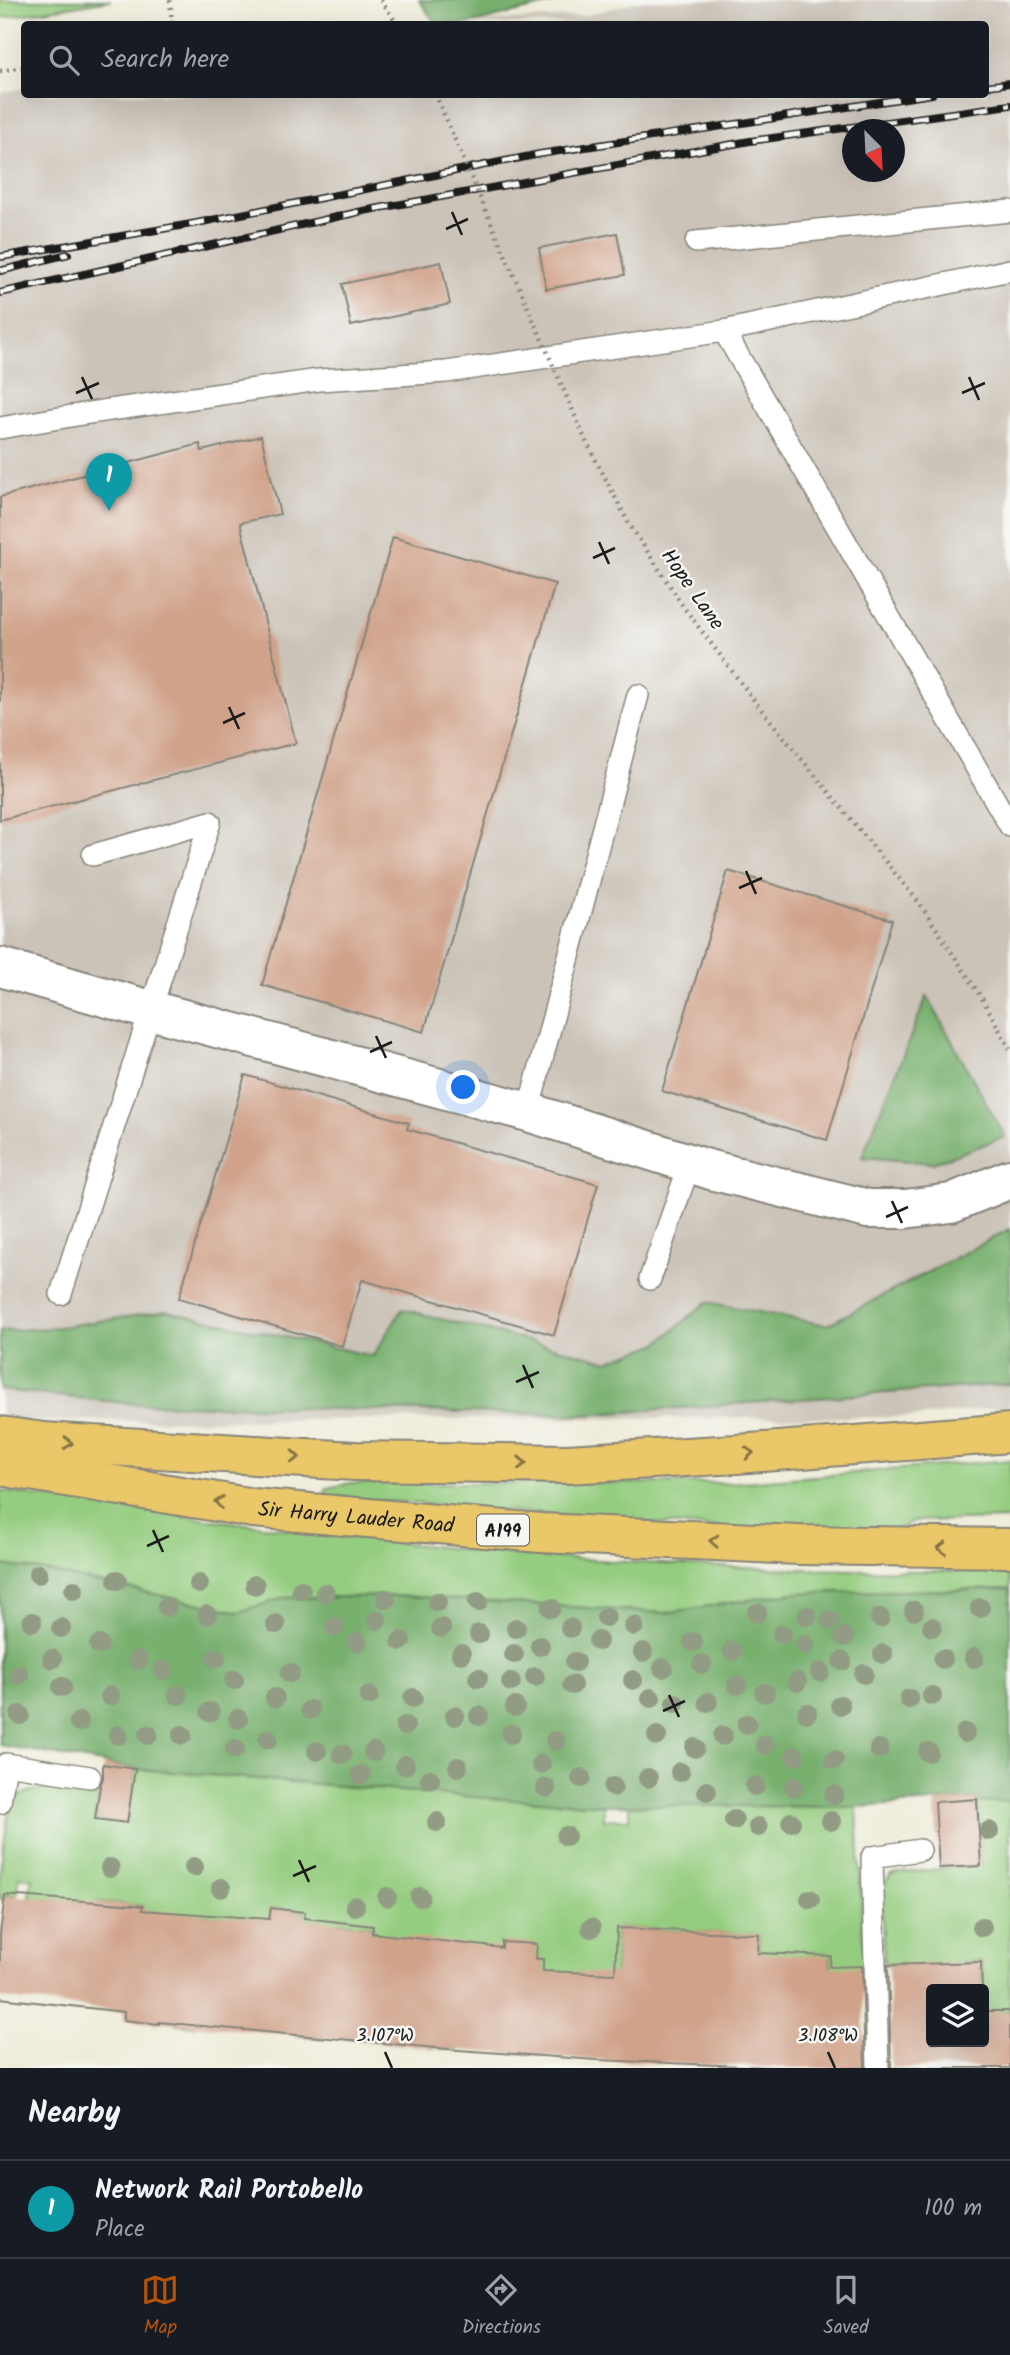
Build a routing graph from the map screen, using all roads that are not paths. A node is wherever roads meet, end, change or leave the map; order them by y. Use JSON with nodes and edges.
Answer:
{"nodes":[{"id":1,"x":1010,"y":211,"type":"edge"},
{"id":2,"x":696,"y":242,"type":"dead end"},
{"id":3,"x":1010,"y":270,"type":"edge"},
{"id":4,"x":724,"y":331,"type":"junction"},
{"id":5,"x":0,"y":428,"type":"edge"},
{"id":6,"x":638,"y":695,"type":"dead end"},
{"id":7,"x":1010,"y":826,"type":"edge"},
{"id":8,"x":93,"y":855,"type":"dead end"},
{"id":9,"x":0,"y":967,"type":"edge"},
{"id":10,"x":150,"y":1010,"type":"junction"},
{"id":11,"x":528,"y":1112,"type":"junction"},
{"id":12,"x":690,"y":1163,"type":"junction"},
{"id":13,"x":1010,"y":1179,"type":"edge"},
{"id":14,"x":650,"y":1279,"type":"dead end"},
{"id":15,"x":61,"y":1294,"type":"dead end"},
{"id":16,"x":1010,"y":1433,"type":"edge"},
{"id":17,"x":0,"y":1436,"type":"edge"},
{"id":18,"x":0,"y":1466,"type":"edge"},
{"id":19,"x":1010,"y":1548,"type":"edge"},
{"id":20,"x":90,"y":1777,"type":"dead end"},
{"id":21,"x":0,"y":1803,"type":"edge"},
{"id":22,"x":920,"y":1850,"type":"dead end"},
{"id":23,"x":878,"y":2068,"type":"edge"}],
"edges":[{"from":1,"to":2,"type":"lane"},
{"from":3,"to":4,"type":"lane"},
{"from":4,"to":5,"type":"lane"},
{"from":4,"to":7,"type":"lane"},
{"from":6,"to":11,"type":"lane"},
{"from":8,"to":10,"type":"lane"},
{"from":9,"to":10,"type":"street"},
{"from":10,"to":11,"type":"street"},
{"from":10,"to":15,"type":"lane"},
{"from":11,"to":12,"type":"street"},
{"from":12,"to":13,"type":"street"},
{"from":12,"to":14,"type":"lane"},
{"from":17,"to":16,"type":"main road","one_way":true},
{"from":19,"to":18,"type":"main road","name":"Sir Harry Lauder Road","number":"A199","one_way":true},
{"from":20,"to":21,"type":"lane"},
{"from":22,"to":23,"type":"lane"}]}
